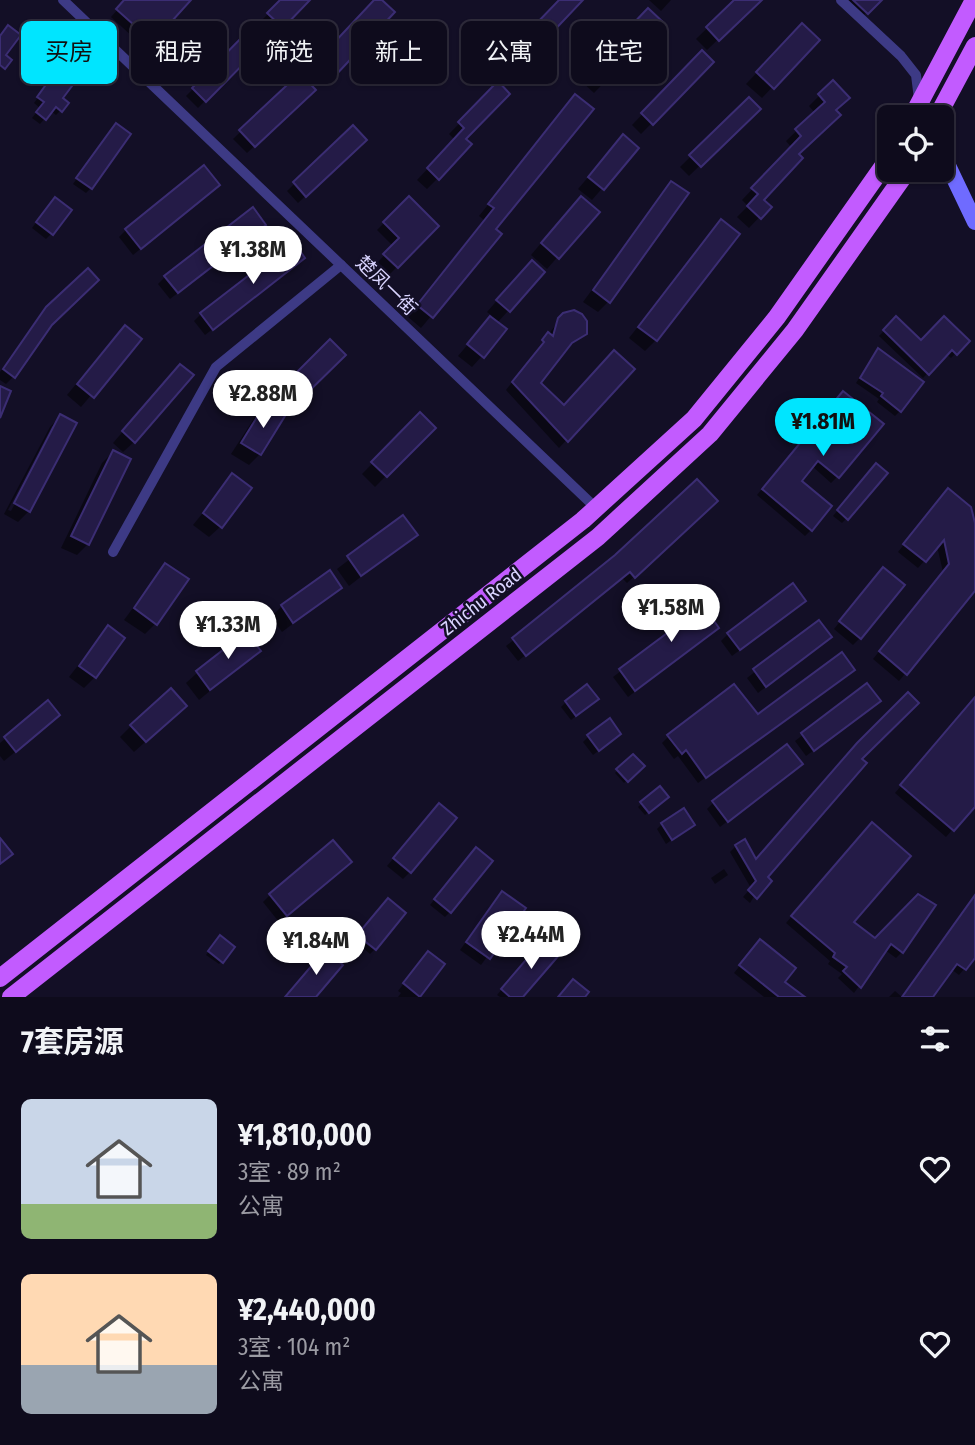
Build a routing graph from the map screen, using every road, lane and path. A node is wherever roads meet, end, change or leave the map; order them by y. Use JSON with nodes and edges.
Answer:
{"nodes":[{"id":1,"x":63,"y":0,"type":"edge"},
{"id":2,"x":841,"y":0,"type":"edge"},
{"id":3,"x":974,"y":0,"type":"edge"},
{"id":4,"x":975,"y":46,"type":"edge"},
{"id":5,"x":918,"y":105,"type":"edge"},
{"id":6,"x":922,"y":105,"type":"edge"},
{"id":7,"x":943,"y":105,"type":"edge"},
{"id":8,"x":877,"y":175,"type":"edge"},
{"id":9,"x":954,"y":178,"type":"edge"},
{"id":10,"x":899,"y":182,"type":"edge"},
{"id":11,"x":975,"y":222,"type":"edge"},
{"id":12,"x":341,"y":265,"type":"junction"},
{"id":13,"x":596,"y":508,"type":"junction"},
{"id":14,"x":113,"y":552,"type":"dead end"},
{"id":15,"x":1,"y":977,"type":"edge"},
{"id":16,"x":15,"y":996,"type":"edge"}],
"edges":[{"from":1,"to":12,"type":"street","name":"楚凤一街"},
{"from":2,"to":5,"type":"street"},
{"from":3,"to":6,"type":"main road"},
{"from":4,"to":7,"type":"main road"},
{"from":8,"to":13,"type":"main road","name":"Zhichu Road"},
{"from":9,"to":11,"type":"street"},
{"from":10,"to":16,"type":"main road","name":"Zhichu Road"},
{"from":12,"to":13,"type":"street","name":"楚凤一街"},
{"from":12,"to":14,"type":"street"},
{"from":13,"to":15,"type":"main road","name":"Zhichu Road"},
{"from":15,"to":16,"type":"street"}]}
